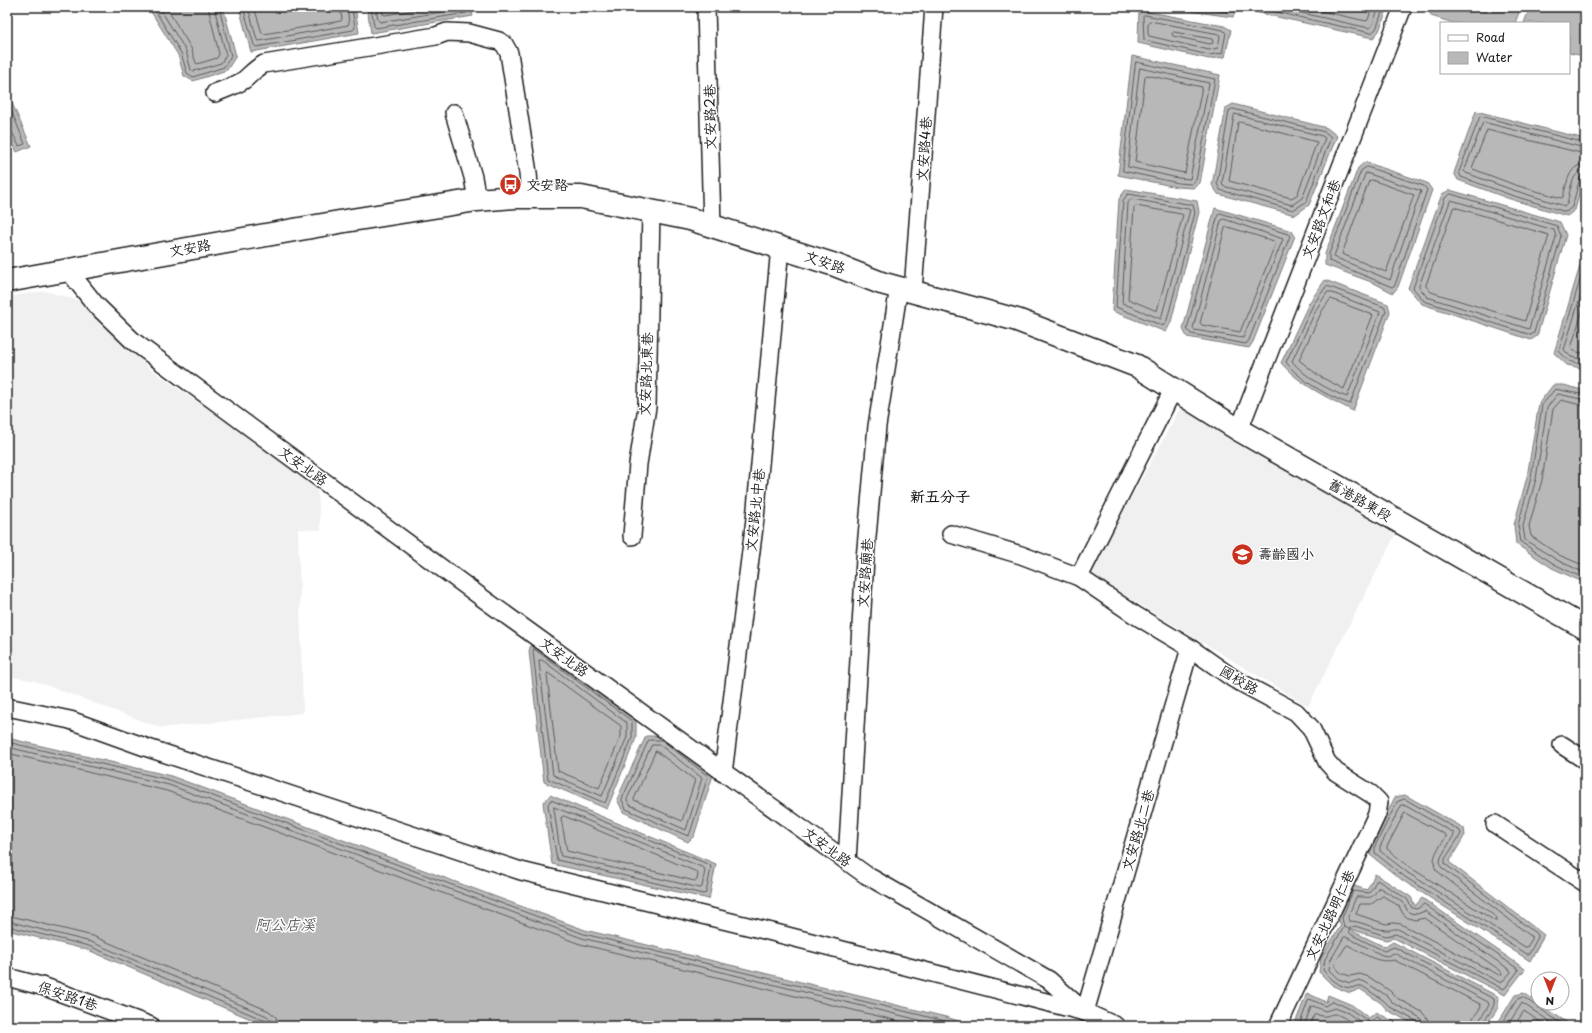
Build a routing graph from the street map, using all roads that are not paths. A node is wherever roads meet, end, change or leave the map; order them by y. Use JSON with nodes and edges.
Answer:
{"nodes":[{"id":1,"x":706,"y":7,"type":"edge"},
{"id":2,"x":934,"y":7,"type":"edge"},
{"id":3,"x":1404,"y":7,"type":"edge"},
{"id":4,"x":214,"y":93,"type":"dead end"},
{"id":5,"x":454,"y":113,"type":"dead end"},
{"id":6,"x":530,"y":197,"type":"junction"},
{"id":7,"x":477,"y":200,"type":"junction"},
{"id":8,"x":651,"y":211,"type":"junction"},
{"id":9,"x":712,"y":226,"type":"junction"},
{"id":10,"x":780,"y":247,"type":"junction"},
{"id":11,"x":68,"y":270,"type":"junction"},
{"id":12,"x":7,"y":281,"type":"edge"},
{"id":13,"x":906,"y":289,"type":"junction"},
{"id":14,"x":1137,"y":366,"type":"joint"},
{"id":15,"x":1174,"y":388,"type":"junction"},
{"id":16,"x":1239,"y":430,"type":"junction"},
{"id":17,"x":951,"y":534,"type":"dead end"},
{"id":18,"x":632,"y":536,"type":"dead end"},
{"id":19,"x":1079,"y":577,"type":"junction"},
{"id":20,"x":1585,"y":628,"type":"edge"},
{"id":21,"x":1190,"y":648,"type":"junction"},
{"id":22,"x":7,"y":707,"type":"edge"},
{"id":23,"x":1562,"y":745,"type":"dead end"},
{"id":24,"x":1585,"y":760,"type":"edge"},
{"id":25,"x":723,"y":773,"type":"junction"},
{"id":26,"x":1379,"y":802,"type":"joint"},
{"id":27,"x":1495,"y":824,"type":"dead end"},
{"id":28,"x":847,"y":861,"type":"junction"},
{"id":29,"x":1585,"y":883,"type":"edge"},
{"id":30,"x":7,"y":977,"type":"edge"},
{"id":31,"x":1085,"y":1012,"type":"junction"},
{"id":32,"x":151,"y":1026,"type":"edge"},
{"id":33,"x":1116,"y":1026,"type":"edge"},
{"id":34,"x":1278,"y":1026,"type":"edge"}],
"edges":[{"from":1,"to":9,"type":"street","name":"文安路2巷"},
{"from":2,"to":13,"type":"street","name":"文安路4巷"},
{"from":3,"to":16,"type":"street","name":"文安路文和巷"},
{"from":4,"to":6,"type":"street"},
{"from":5,"to":7,"type":"street"},
{"from":6,"to":7,"type":"street","name":"文安路"},
{"from":6,"to":8,"type":"street","name":"文安路"},
{"from":7,"to":11,"type":"street","name":"文安路"},
{"from":8,"to":9,"type":"street","name":"文安路"},
{"from":8,"to":18,"type":"street","name":"文安路北東巷"},
{"from":9,"to":10,"type":"street","name":"文安路"},
{"from":10,"to":13,"type":"street","name":"文安路"},
{"from":10,"to":25,"type":"street","name":"文安路北中巷"},
{"from":11,"to":12,"type":"street","name":"文安路"},
{"from":11,"to":25,"type":"street","name":"文安北路"},
{"from":13,"to":14,"type":"street","name":"文安路"},
{"from":13,"to":28,"type":"street","name":"文安路廟巷"},
{"from":14,"to":15,"type":"street","name":"舊港路東段"},
{"from":15,"to":16,"type":"street","name":"舊港路東段"},
{"from":15,"to":19,"type":"street"},
{"from":16,"to":20,"type":"street","name":"舊港路東段"},
{"from":17,"to":19,"type":"street","name":"國校路"},
{"from":19,"to":21,"type":"street","name":"國校路"},
{"from":21,"to":26,"type":"street","name":"國校路"},
{"from":21,"to":31,"type":"street","name":"文安路北二巷"},
{"from":22,"to":31,"type":"street"},
{"from":23,"to":24,"type":"street"},
{"from":25,"to":28,"type":"street","name":"文安北路"},
{"from":26,"to":34,"type":"street","name":"文安北路明仁巷"},
{"from":27,"to":29,"type":"street"},
{"from":28,"to":31,"type":"street","name":"文安北路"},
{"from":30,"to":32,"type":"street","name":"保安路1巷"},
{"from":31,"to":33,"type":"street"}]}
